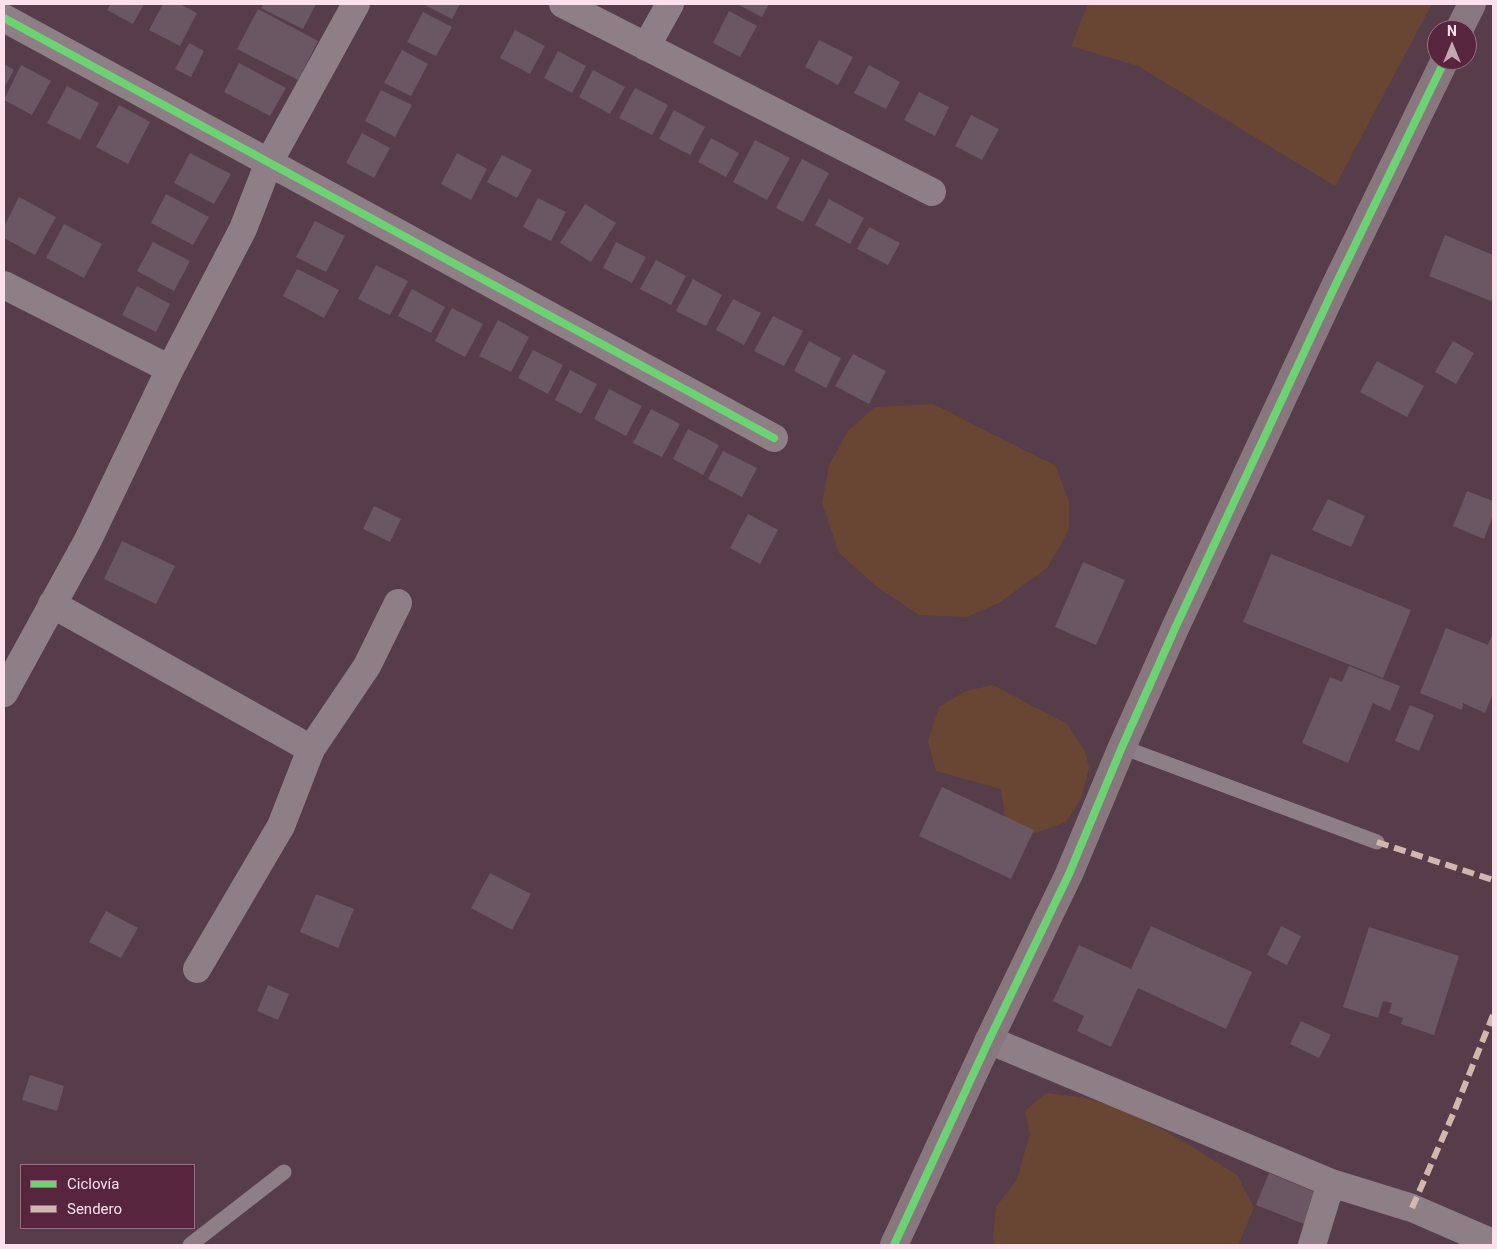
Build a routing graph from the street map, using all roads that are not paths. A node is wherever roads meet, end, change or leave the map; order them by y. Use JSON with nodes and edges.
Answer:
{"nodes":[{"id":1,"x":356,"y":4,"type":"edge"},
{"id":2,"x":563,"y":4,"type":"edge"},
{"id":3,"x":670,"y":4,"type":"edge"},
{"id":4,"x":1472,"y":4,"type":"edge"},
{"id":5,"x":4,"y":18,"type":"edge"},
{"id":6,"x":1464,"y":20,"type":"edge"},
{"id":7,"x":646,"y":46,"type":"junction"},
{"id":8,"x":1440,"y":70,"type":"edge"},
{"id":9,"x":269,"y":162,"type":"junction"},
{"id":10,"x":932,"y":192,"type":"dead end"},
{"id":11,"x":4,"y":285,"type":"edge"},
{"id":12,"x":170,"y":369,"type":"junction"},
{"id":13,"x":774,"y":438,"type":"dead end"},
{"id":14,"x":398,"y":603,"type":"dead end"},
{"id":15,"x":52,"y":604,"type":"junction"},
{"id":16,"x":4,"y":693,"type":"edge"},
{"id":17,"x":1122,"y":747,"type":"junction"},
{"id":18,"x":311,"y":749,"type":"junction"},
{"id":19,"x":1377,"y":842,"type":"dead end"},
{"id":20,"x":197,"y":969,"type":"dead end"},
{"id":21,"x":988,"y":1040,"type":"junction"},
{"id":22,"x":284,"y":1172,"type":"dead end"},
{"id":23,"x":1331,"y":1183,"type":"junction"},
{"id":24,"x":1493,"y":1242,"type":"edge"},
{"id":25,"x":190,"y":1245,"type":"edge"},
{"id":26,"x":894,"y":1245,"type":"edge"},
{"id":27,"x":1312,"y":1245,"type":"edge"}],
"edges":[{"from":1,"to":9,"type":"street"},
{"from":2,"to":7,"type":"street"},
{"from":3,"to":7,"type":"street"},
{"from":4,"to":6,"type":"street"},
{"from":5,"to":9,"type":"street"},
{"from":7,"to":10,"type":"street"},
{"from":8,"to":17,"type":"street"},
{"from":9,"to":12,"type":"street"},
{"from":9,"to":13,"type":"street"},
{"from":11,"to":12,"type":"street"},
{"from":12,"to":15,"type":"street"},
{"from":14,"to":18,"type":"street"},
{"from":15,"to":16,"type":"street"},
{"from":15,"to":18,"type":"street"},
{"from":17,"to":19,"type":"lane"},
{"from":17,"to":21,"type":"street"},
{"from":18,"to":20,"type":"street"},
{"from":21,"to":23,"type":"street"},
{"from":21,"to":26,"type":"street"},
{"from":22,"to":25,"type":"lane"},
{"from":23,"to":24,"type":"street"},
{"from":23,"to":27,"type":"street"}]}
